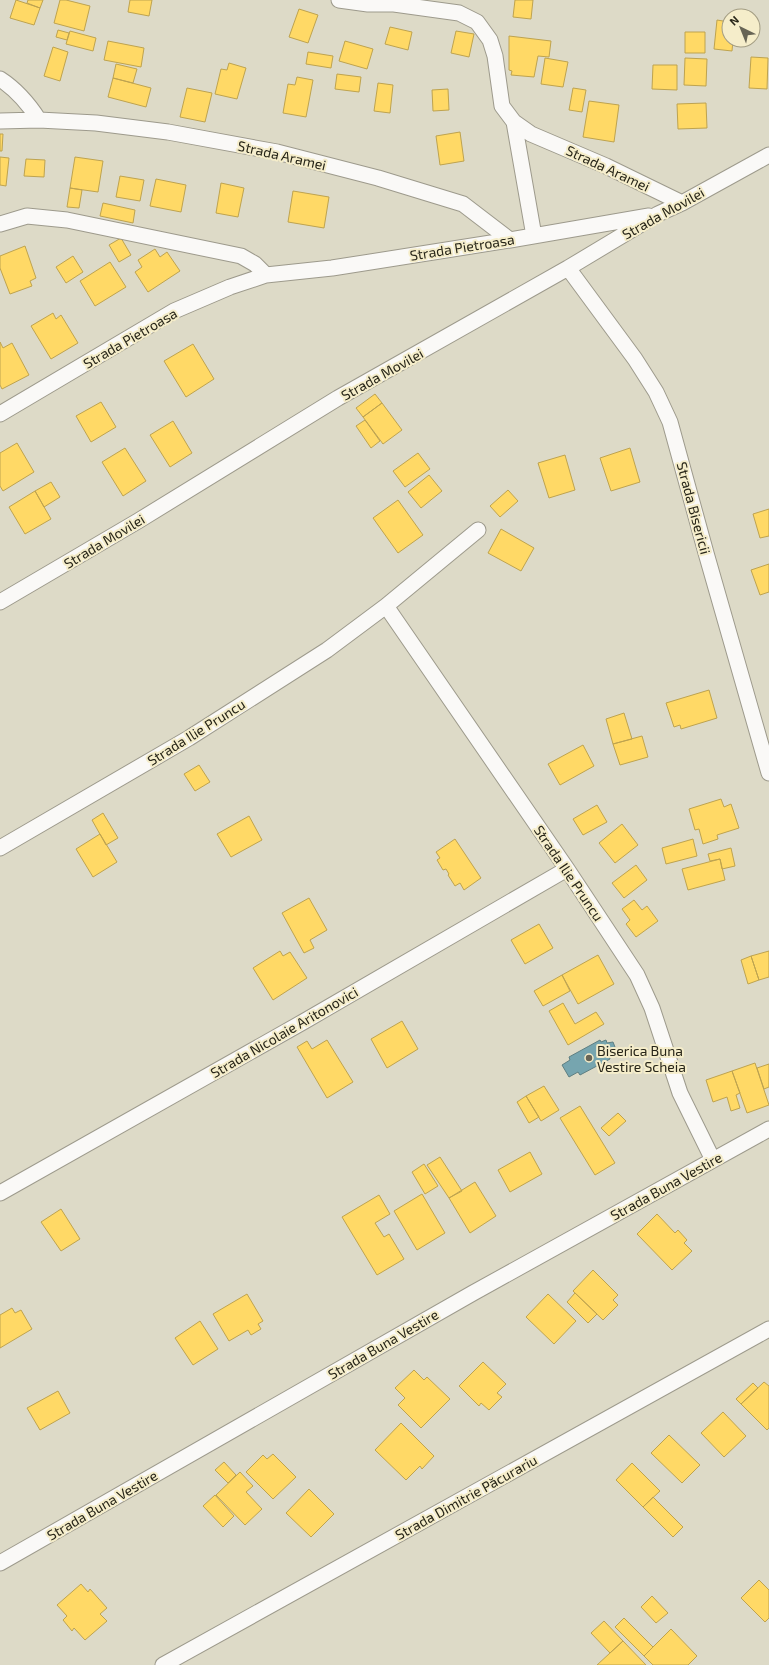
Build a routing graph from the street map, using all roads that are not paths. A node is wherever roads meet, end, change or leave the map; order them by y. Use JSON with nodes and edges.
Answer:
{"nodes":[{"id":1,"x":339,"y":0,"type":"edge"},
{"id":2,"x":399,"y":2,"type":"edge"},
{"id":3,"x":0,"y":79,"type":"edge"},
{"id":4,"x":39,"y":120,"type":"junction"},
{"id":5,"x":0,"y":121,"type":"edge"},
{"id":6,"x":514,"y":122,"type":"junction"},
{"id":7,"x":769,"y":155,"type":"edge"},
{"id":8,"x":682,"y":203,"type":"junction"},
{"id":9,"x":658,"y":214,"type":"junction"},
{"id":10,"x":0,"y":224,"type":"edge"},
{"id":11,"x":534,"y":236,"type":"junction"},
{"id":12,"x":510,"y":240,"type":"junction"},
{"id":13,"x":568,"y":268,"type":"junction"},
{"id":14,"x":266,"y":275,"type":"junction"},
{"id":15,"x":0,"y":414,"type":"edge"},
{"id":16,"x":478,"y":530,"type":"dead end"},
{"id":17,"x":0,"y":602,"type":"edge"},
{"id":18,"x":386,"y":606,"type":"junction"},
{"id":19,"x":769,"y":773,"type":"edge"},
{"id":20,"x":0,"y":848,"type":"edge"},
{"id":21,"x":567,"y":869,"type":"junction"},
{"id":22,"x":769,"y":1129,"type":"edge"},
{"id":23,"x":713,"y":1160,"type":"junction"},
{"id":24,"x":0,"y":1193,"type":"edge"},
{"id":25,"x":769,"y":1329,"type":"edge"},
{"id":26,"x":0,"y":1563,"type":"edge"},
{"id":27,"x":163,"y":1665,"type":"edge"}],
"edges":[{"from":1,"to":2,"type":"street","name":"Strada Aramei"},
{"from":2,"to":6,"type":"street","name":"Strada Aramei"},
{"from":3,"to":4,"type":"street"},
{"from":4,"to":5,"type":"street","name":"Strada Aramei"},
{"from":4,"to":12,"type":"street","name":"Strada Aramei"},
{"from":6,"to":8,"type":"street","name":"Strada Aramei"},
{"from":6,"to":11,"type":"street","name":"Strada Aramei"},
{"from":7,"to":8,"type":"street","name":"Strada Movilei"},
{"from":8,"to":9,"type":"street","name":"Strada Movilei"},
{"from":9,"to":11,"type":"street","name":"Strada Pietroasa"},
{"from":9,"to":13,"type":"street","name":"Strada Movilei"},
{"from":10,"to":14,"type":"street"},
{"from":11,"to":12,"type":"street","name":"Strada Pietroasa"},
{"from":12,"to":14,"type":"street","name":"Strada Pietroasa"},
{"from":13,"to":17,"type":"street","name":"Strada Movilei"},
{"from":13,"to":19,"type":"street","name":"Strada Bisericii"},
{"from":14,"to":15,"type":"street","name":"Strada Pietroasa"},
{"from":16,"to":18,"type":"street","name":"Strada Ilie Pruncu"},
{"from":18,"to":20,"type":"street","name":"Strada Ilie Pruncu"},
{"from":18,"to":21,"type":"street","name":"Strada Ilie Pruncu"},
{"from":21,"to":23,"type":"street","name":"Strada Ilie Pruncu"},
{"from":21,"to":24,"type":"street","name":"Strada Nicolaie Aritonovici"},
{"from":22,"to":23,"type":"street","name":"Strada Buna Vestire"},
{"from":23,"to":26,"type":"street","name":"Strada Buna Vestire"},
{"from":25,"to":27,"type":"street","name":"Strada Dimitrie Păcurariu"}]}
